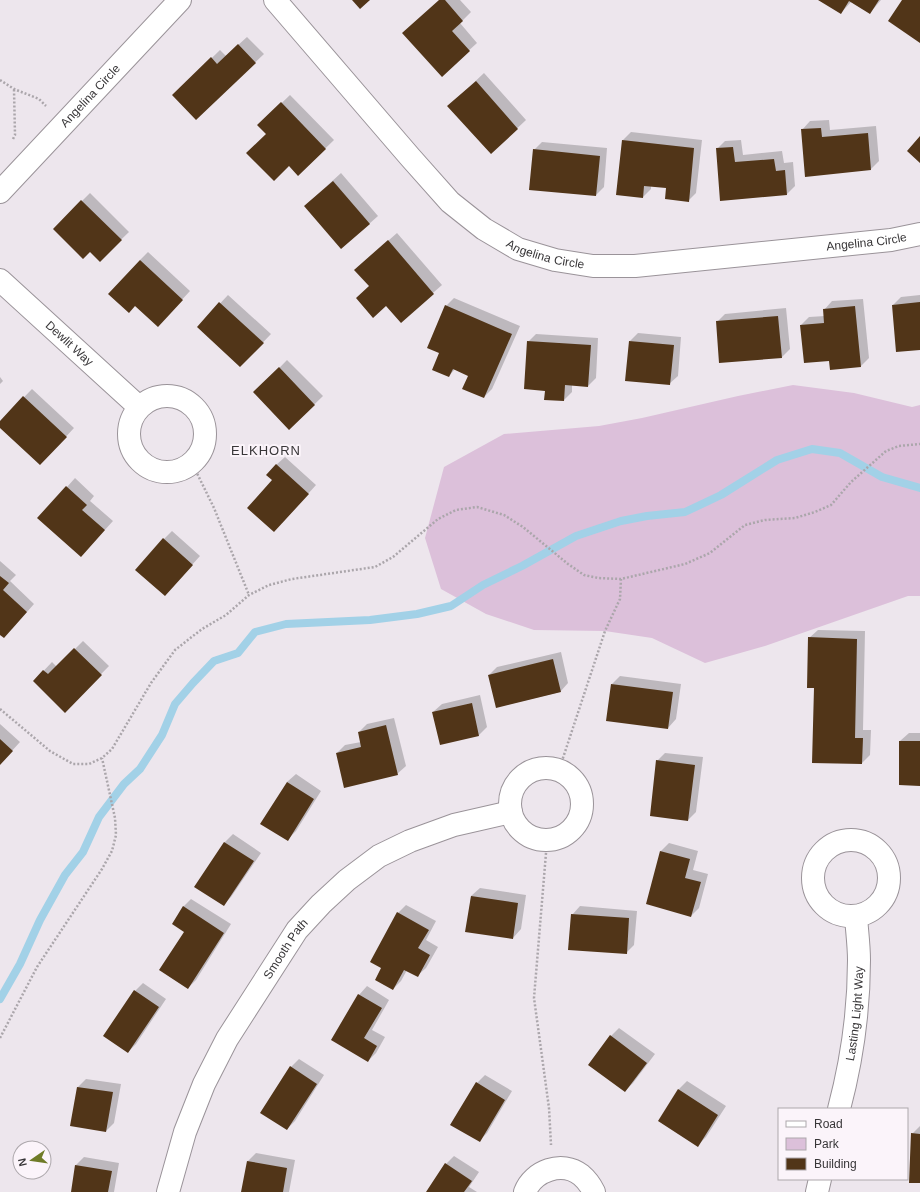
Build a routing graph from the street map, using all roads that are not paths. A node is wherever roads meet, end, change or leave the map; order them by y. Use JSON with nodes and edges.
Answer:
{"nodes":[{"id":1,"x":180,"y":0,"type":"edge"},
{"id":2,"x":275,"y":0,"type":"edge"},
{"id":3,"x":0,"y":192,"type":"edge"},
{"id":4,"x":920,"y":234,"type":"edge"},
{"id":5,"x":0,"y":280,"type":"edge"},
{"id":6,"x":139,"y":407,"type":"junction"},
{"id":7,"x":511,"y":812,"type":"junction"},
{"id":8,"x":856,"y":917,"type":"dead end"},
{"id":9,"x":839,"y":1108,"type":"edge"},
{"id":10,"x":820,"y":1180,"type":"edge"},
{"id":11,"x":168,"y":1192,"type":"edge"},
{"id":12,"x":525,"y":1192,"type":"edge"},
{"id":13,"x":594,"y":1192,"type":"edge"},
{"id":14,"x":817,"y":1192,"type":"edge"}],
"edges":[{"from":1,"to":3,"type":"street","name":"Angelina Circle"},
{"from":2,"to":4,"type":"street","name":"Angelina Circle"},
{"from":5,"to":6,"type":"street","name":"Dewlit Way"},
{"from":6,"to":6,"type":"street"},
{"from":7,"to":7,"type":"street"},
{"from":7,"to":11,"type":"street","name":"Smooth Path"},
{"from":8,"to":9,"type":"street","name":"Lasting Light Way"},
{"from":10,"to":14,"type":"street"},
{"from":12,"to":13,"type":"street"}]}
